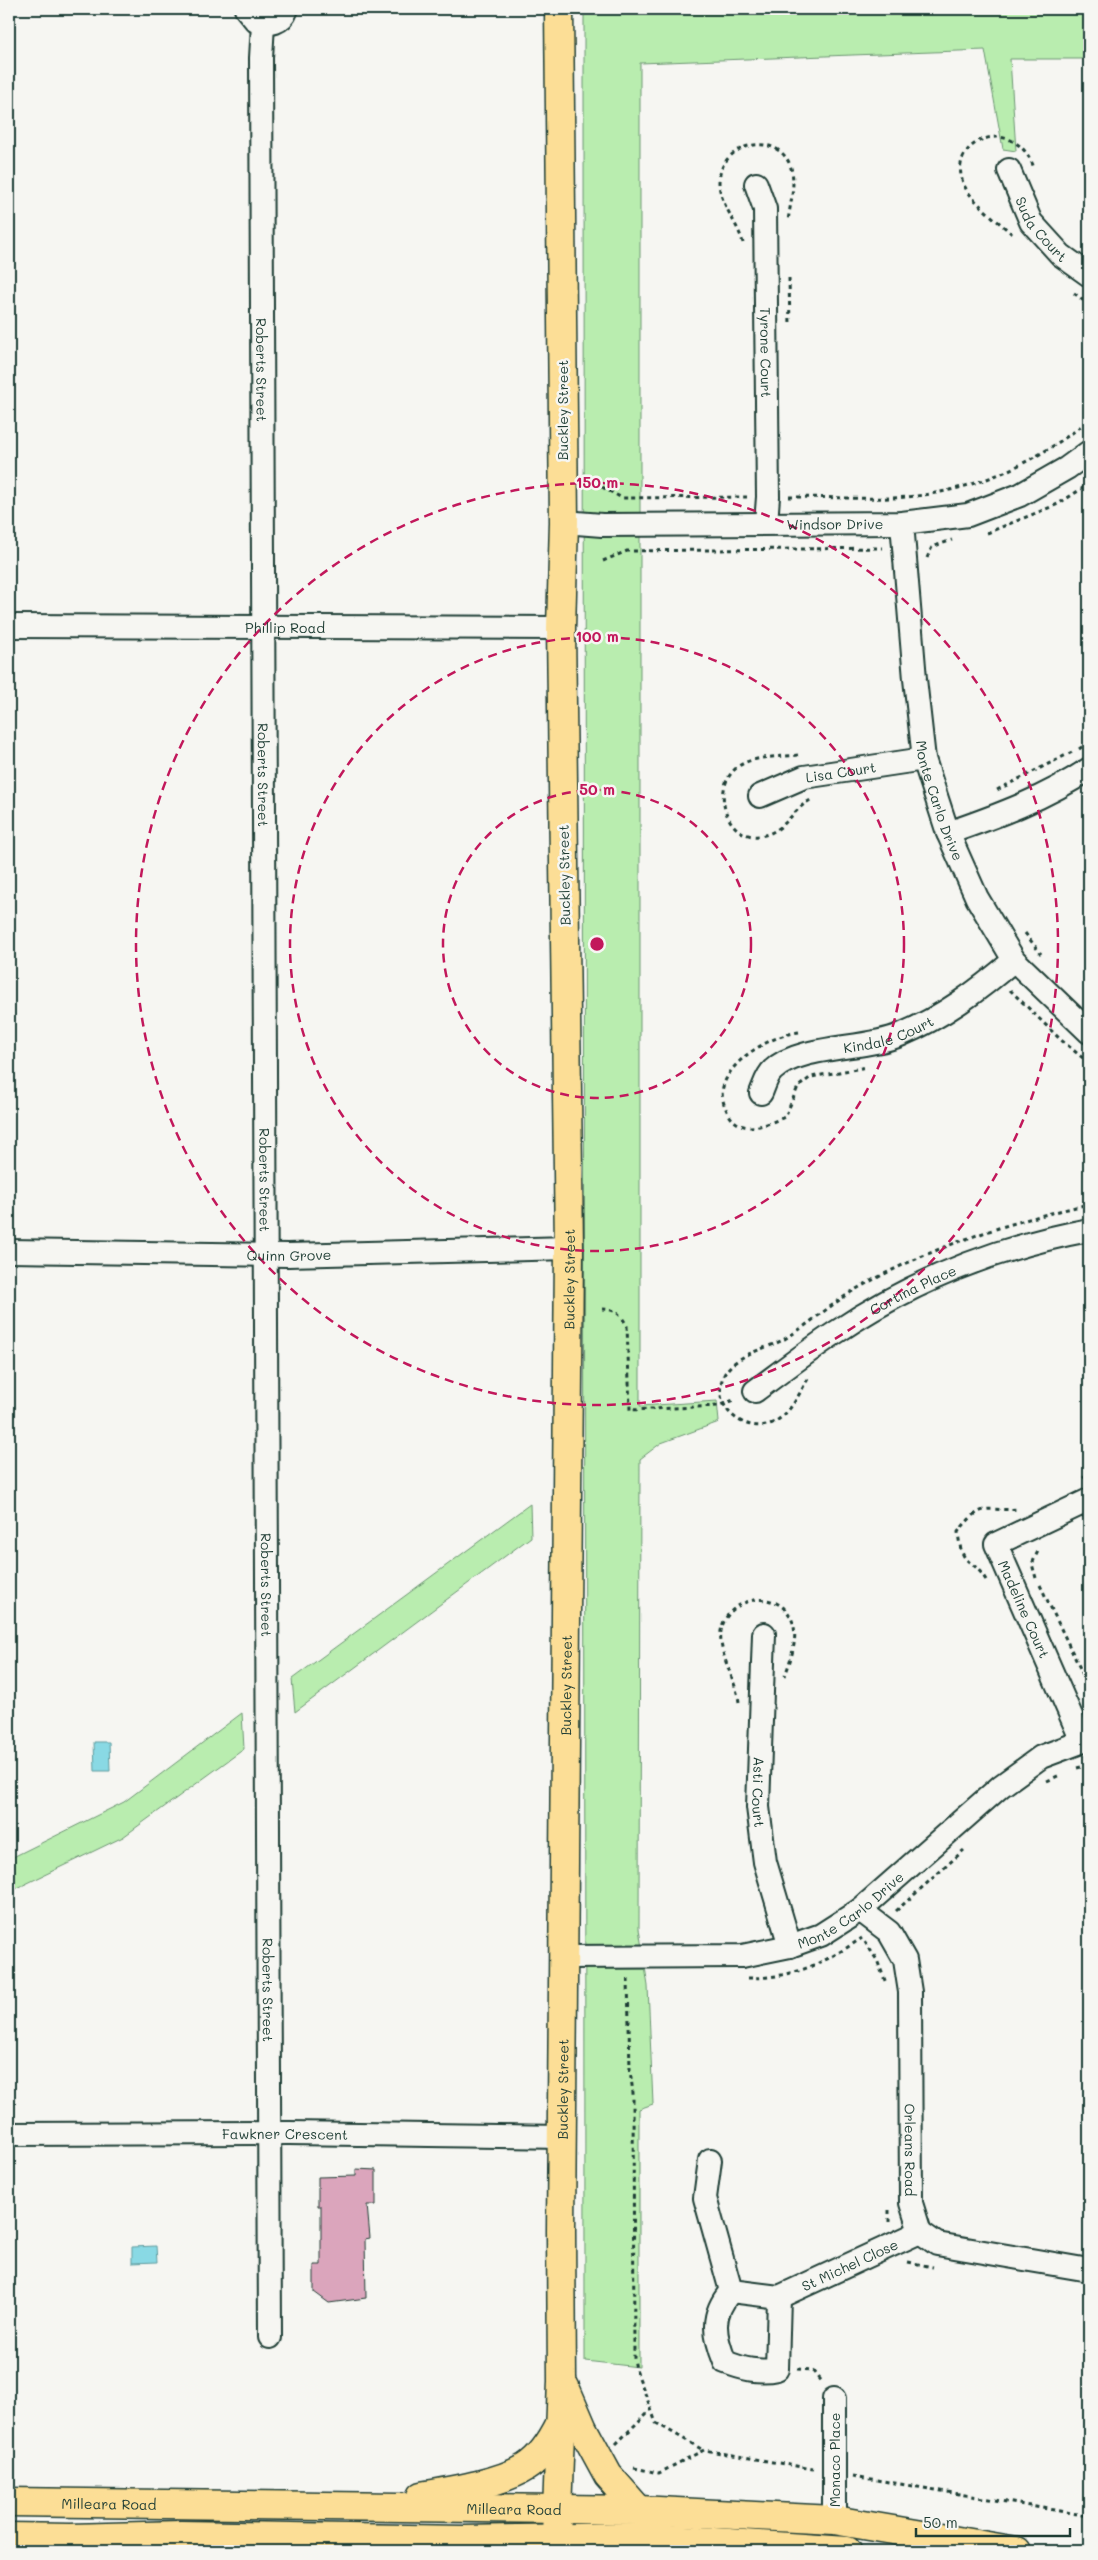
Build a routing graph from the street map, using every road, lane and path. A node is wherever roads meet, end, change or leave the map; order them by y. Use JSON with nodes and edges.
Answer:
{"nodes":[{"id":1,"x":246,"y":9,"type":"edge"},
{"id":2,"x":288,"y":9,"type":"edge"},
{"id":3,"x":559,"y":9,"type":"edge"},
{"id":4,"x":263,"y":24,"type":"junction"},
{"id":5,"x":1008,"y":170,"type":"dead end"},
{"id":6,"x":756,"y":184,"type":"dead end"},
{"id":7,"x":1089,"y":274,"type":"edge"},
{"id":8,"x":1089,"y":420,"type":"edge"},
{"id":9,"x":1089,"y":452,"type":"edge"},
{"id":10,"x":1089,"y":484,"type":"edge"},
{"id":11,"x":602,"y":487,"type":"dead end"},
{"id":12,"x":768,"y":496,"type":"junction"},
{"id":13,"x":564,"y":522,"type":"junction"},
{"id":14,"x":766,"y":523,"type":"junction"},
{"id":15,"x":902,"y":523,"type":"junction"},
{"id":16,"x":986,"y":533,"type":"dead end"},
{"id":17,"x":959,"y":539,"type":"dead end"},
{"id":18,"x":932,"y":547,"type":"junction"},
{"id":19,"x":881,"y":548,"type":"junction"},
{"id":20,"x":904,"y":548,"type":"junction"},
{"id":21,"x":882,"y":558,"type":"dead end"},
{"id":22,"x":603,"y":561,"type":"dead end"},
{"id":23,"x":928,"y":568,"type":"dead end"},
{"id":24,"x":9,"y":626,"type":"edge"},
{"id":25,"x":264,"y":626,"type":"junction"},
{"id":26,"x":561,"y":628,"type":"junction"},
{"id":27,"x":1089,"y":742,"type":"edge"},
{"id":28,"x":806,"y":754,"type":"dead end"},
{"id":29,"x":924,"y":759,"type":"junction"},
{"id":30,"x":1089,"y":769,"type":"edge"},
{"id":31,"x":995,"y":791,"type":"dead end"},
{"id":32,"x":760,"y":796,"type":"dead end"},
{"id":33,"x":821,"y":797,"type":"dead end"},
{"id":34,"x":948,"y":833,"type":"junction"},
{"id":35,"x":1020,"y":925,"type":"dead end"},
{"id":36,"x":1044,"y":957,"type":"dead end"},
{"id":37,"x":1014,"y":960,"type":"junction"},
{"id":38,"x":1089,"y":1032,"type":"edge"},
{"id":39,"x":761,"y":1093,"type":"dead end"},
{"id":40,"x":1089,"y":1230,"type":"edge"},
{"id":41,"x":569,"y":1248,"type":"junction"},
{"id":42,"x":9,"y":1251,"type":"edge"},
{"id":43,"x":266,"y":1254,"type":"junction"},
{"id":44,"x":602,"y":1309,"type":"dead end"},
{"id":45,"x":810,"y":1377,"type":"dead end"},
{"id":46,"x":755,"y":1391,"type":"joint"},
{"id":47,"x":725,"y":1404,"type":"junction"},
{"id":48,"x":1089,"y":1500,"type":"edge"},
{"id":49,"x":1047,"y":1545,"type":"dead end"},
{"id":50,"x":764,"y":1634,"type":"dead end"},
{"id":51,"x":1089,"y":1687,"type":"edge"},
{"id":52,"x":1086,"y":1740,"type":"edge"},
{"id":53,"x":860,"y":1910,"type":"junction"},
{"id":54,"x":790,"y":1946,"type":"junction"},
{"id":55,"x":564,"y":1957,"type":"junction"},
{"id":56,"x":622,"y":1978,"type":"dead end"},
{"id":57,"x":270,"y":2133,"type":"junction"},
{"id":58,"x":9,"y":2134,"type":"edge"},
{"id":59,"x":562,"y":2137,"type":"junction"},
{"id":60,"x":710,"y":2160,"type":"dead end"},
{"id":61,"x":920,"y":2232,"type":"junction"},
{"id":62,"x":1089,"y":2270,"type":"edge"},
{"id":63,"x":731,"y":2291,"type":"junction"},
{"id":64,"x":779,"y":2297,"type":"junction"},
{"id":65,"x":270,"y":2337,"type":"dead end"},
{"id":66,"x":777,"y":2369,"type":"junction"},
{"id":67,"x":562,"y":2381,"type":"junction"},
{"id":68,"x":834,"y":2399,"type":"joint"},
{"id":69,"x":651,"y":2409,"type":"junction"},
{"id":70,"x":560,"y":2424,"type":"junction"},
{"id":71,"x":616,"y":2445,"type":"dead end"},
{"id":72,"x":704,"y":2450,"type":"dead end"},
{"id":73,"x":9,"y":2502,"type":"edge"},
{"id":74,"x":360,"y":2506,"type":"junction"},
{"id":75,"x":556,"y":2509,"type":"junction"},
{"id":76,"x":834,"y":2520,"type":"junction"},
{"id":77,"x":633,"y":2533,"type":"edge"},
{"id":78,"x":181,"y":2535,"type":"junction"},
{"id":79,"x":9,"y":2537,"type":"edge"},
{"id":80,"x":556,"y":2544,"type":"edge"},
{"id":81,"x":75,"y":2545,"type":"edge"},
{"id":82,"x":476,"y":2546,"type":"edge"},
{"id":83,"x":144,"y":2551,"type":"edge"},
{"id":84,"x":846,"y":2551,"type":"edge"},
{"id":85,"x":1016,"y":2551,"type":"edge"}],
"edges":[{"from":1,"to":4,"type":"street"},
{"from":2,"to":4,"type":"street"},
{"from":3,"to":13,"type":"main road","name":"Buckley Street"},
{"from":4,"to":25,"type":"street","name":"Roberts Street"},
{"from":5,"to":7,"type":"street","name":"Suda Court"},
{"from":6,"to":12,"type":"street","name":"Tyrone Court"},
{"from":8,"to":12,"type":"path"},
{"from":9,"to":15,"type":"street","name":"Windsor Drive"},
{"from":10,"to":16,"type":"path"},
{"from":11,"to":12,"type":"path"},
{"from":12,"to":14,"type":"street","name":"Tyrone Court"},
{"from":13,"to":14,"type":"street","name":"Windsor Drive"},
{"from":13,"to":26,"type":"main road","name":"Buckley Street"},
{"from":14,"to":15,"type":"street","name":"Windsor Drive"},
{"from":15,"to":20,"type":"street","name":"Monte Carlo Drive"},
{"from":17,"to":18,"type":"path"},
{"from":18,"to":20,"type":"path"},
{"from":18,"to":23,"type":"path"},
{"from":19,"to":20,"type":"path"},
{"from":19,"to":21,"type":"path"},
{"from":19,"to":22,"type":"path"},
{"from":20,"to":29,"type":"street","name":"Monte Carlo Drive"},
{"from":24,"to":25,"type":"street","name":"Phillip Road"},
{"from":25,"to":26,"type":"street","name":"Phillip Road"},
{"from":25,"to":43,"type":"street","name":"Roberts Street"},
{"from":26,"to":41,"type":"main road","name":"Buckley Street"},
{"from":27,"to":31,"type":"path"},
{"from":28,"to":33,"type":"path"},
{"from":29,"to":32,"type":"street","name":"Lisa Court"},
{"from":29,"to":34,"type":"street","name":"Monte Carlo Drive"},
{"from":30,"to":34,"type":"street"},
{"from":34,"to":37,"type":"street","name":"Monte Carlo Drive"},
{"from":35,"to":36,"type":"path"},
{"from":37,"to":38,"type":"street","name":"Monte Carlo Drive"},
{"from":37,"to":39,"type":"street","name":"Kindale Court"},
{"from":40,"to":46,"type":"street","name":"Cortina Place"},
{"from":41,"to":43,"type":"street","name":"Quinn Grove"},
{"from":41,"to":55,"type":"main road","name":"Buckley Street"},
{"from":42,"to":43,"type":"street","name":"Quinn Grove"},
{"from":43,"to":57,"type":"street","name":"Roberts Street"},
{"from":44,"to":47,"type":"path"},
{"from":45,"to":47,"type":"path"},
{"from":46,"to":47,"type":"path"},
{"from":48,"to":52,"type":"street","name":"Madeline Court"},
{"from":49,"to":51,"type":"path"},
{"from":50,"to":54,"type":"street","name":"Asti Court"},
{"from":52,"to":53,"type":"street","name":"Monte Carlo Drive"},
{"from":53,"to":54,"type":"street","name":"Monte Carlo Drive"},
{"from":53,"to":61,"type":"street","name":"Orleans Road"},
{"from":54,"to":55,"type":"street","name":"Monte Carlo Drive"},
{"from":55,"to":59,"type":"main road","name":"Buckley Street"},
{"from":56,"to":69,"type":"path"},
{"from":57,"to":58,"type":"street","name":"Fawkner Crescent"},
{"from":57,"to":59,"type":"street","name":"Fawkner Crescent"},
{"from":57,"to":65,"type":"street","name":"Roberts Street"},
{"from":59,"to":67,"type":"main road","name":"Buckley Street"},
{"from":60,"to":63,"type":"street"},
{"from":61,"to":62,"type":"street"},
{"from":61,"to":64,"type":"street","name":"St Michel Close"},
{"from":63,"to":64,"type":"street"},
{"from":63,"to":66,"type":"street"},
{"from":64,"to":66,"type":"street"},
{"from":66,"to":68,"type":"path"},
{"from":67,"to":70,"type":"main road","name":"Buckley Street"},
{"from":67,"to":77,"type":"main road"},
{"from":68,"to":76,"type":"street","name":"Monaco Place"},
{"from":69,"to":71,"type":"path"},
{"from":69,"to":72,"type":"path"},
{"from":70,"to":74,"type":"main road"},
{"from":70,"to":75,"type":"main road","name":"Buckley Street"},
{"from":73,"to":74,"type":"main road","name":"Milleara Road"},
{"from":74,"to":75,"type":"main road","name":"Milleara Road"},
{"from":75,"to":77,"type":"main road","name":"Milleara Road"},
{"from":75,"to":80,"type":"main road","name":"Buckley Street"},
{"from":76,"to":77,"type":"main road","name":"Milleara Road"},
{"from":76,"to":85,"type":"main road","name":"Milleara Road"},
{"from":77,"to":80,"type":"main road","name":"Milleara Road"},
{"from":77,"to":84,"type":"main road","name":"Milleara Road"},
{"from":78,"to":81,"type":"main road","name":"Milleara Road"},
{"from":78,"to":82,"type":"main road","name":"Milleara Road"},
{"from":78,"to":83,"type":"street"},
{"from":79,"to":81,"type":"main road","name":"Milleara Road"},
{"from":80,"to":82,"type":"main road","name":"Milleara Road"}]}
